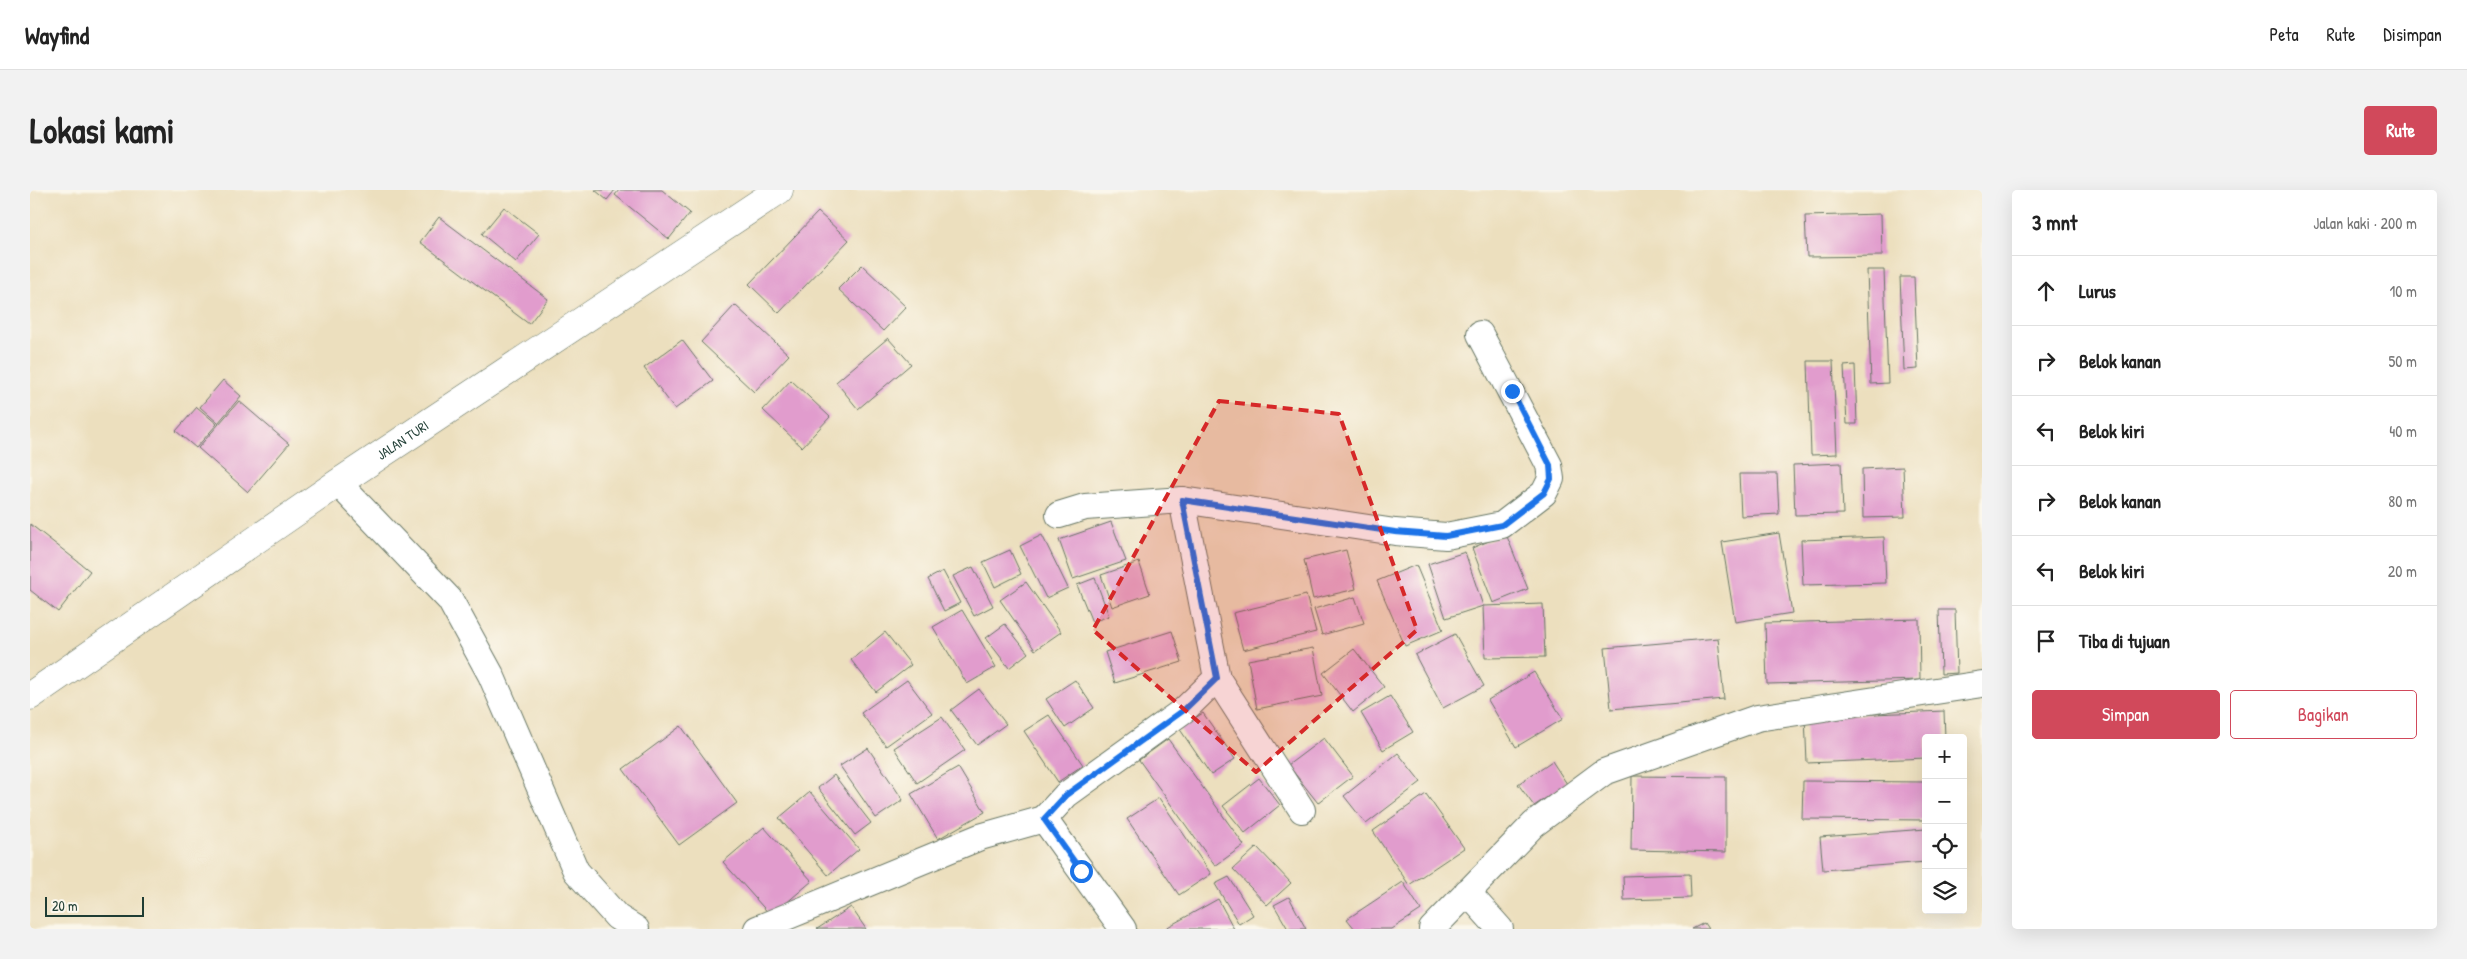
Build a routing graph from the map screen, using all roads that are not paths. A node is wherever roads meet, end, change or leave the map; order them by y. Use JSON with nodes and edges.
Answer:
{"nodes":[{"id":1,"x":779,"y":190,"type":"edge"},
{"id":2,"x":1480,"y":334,"type":"dead end"},
{"id":3,"x":338,"y":483,"type":"junction"},
{"id":4,"x":1182,"y":500,"type":"junction"},
{"id":5,"x":1059,"y":516,"type":"dead end"},
{"id":6,"x":1217,"y":678,"type":"junction"},
{"id":7,"x":1982,"y":684,"type":"edge"},
{"id":8,"x":30,"y":696,"type":"edge"},
{"id":9,"x":1302,"y":810,"type":"dead end"},
{"id":10,"x":1044,"y":819,"type":"junction"},
{"id":11,"x":1467,"y":892,"type":"junction"},
{"id":12,"x":636,"y":929,"type":"edge"},
{"id":13,"x":757,"y":929,"type":"edge"},
{"id":14,"x":1123,"y":929,"type":"edge"},
{"id":15,"x":1432,"y":929,"type":"edge"},
{"id":16,"x":1500,"y":929,"type":"edge"}],
"edges":[{"from":1,"to":3,"type":"main road","name":"JALAN TURI"},
{"from":2,"to":4,"type":"street"},
{"from":3,"to":8,"type":"main road","name":"JALAN TURI"},
{"from":3,"to":12,"type":"street"},
{"from":4,"to":5,"type":"street"},
{"from":4,"to":6,"type":"street"},
{"from":6,"to":9,"type":"street"},
{"from":6,"to":10,"type":"street"},
{"from":7,"to":11,"type":"street"},
{"from":10,"to":13,"type":"street"},
{"from":10,"to":14,"type":"street"},
{"from":11,"to":15,"type":"street"},
{"from":11,"to":16,"type":"street"}]}
